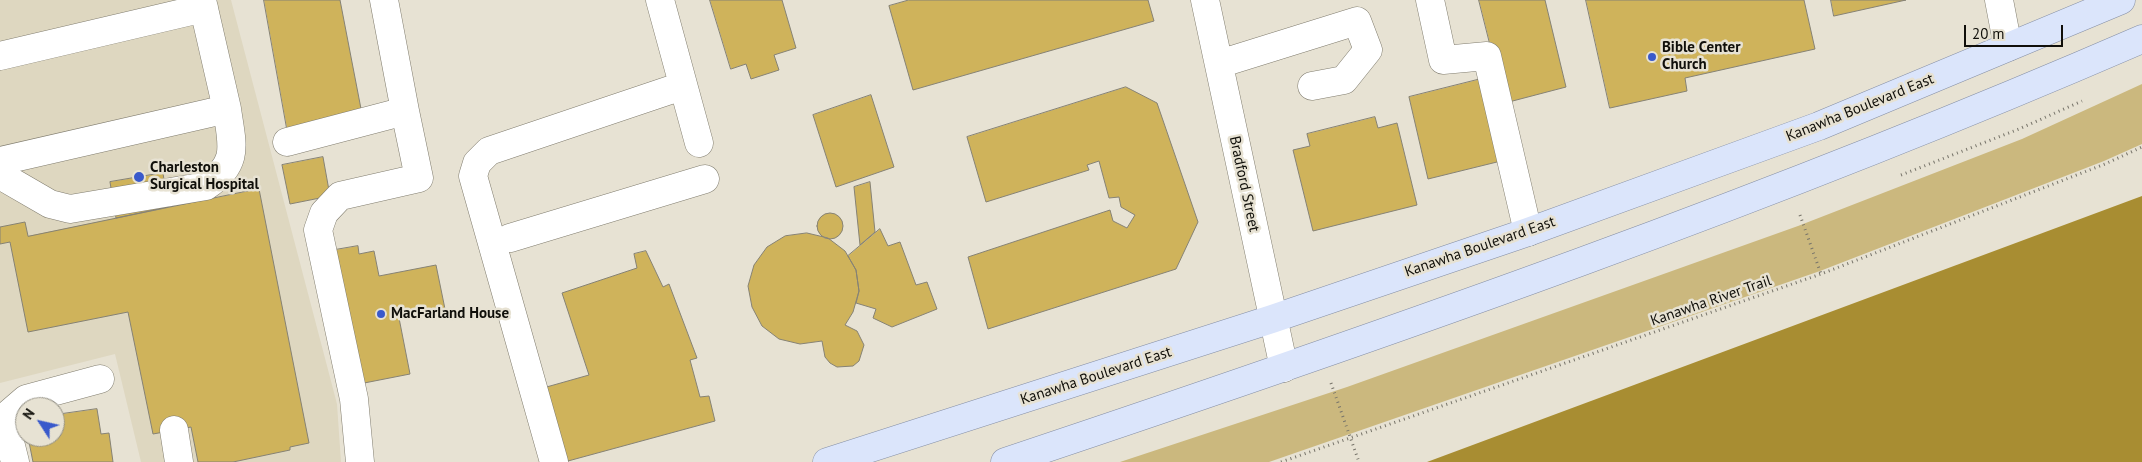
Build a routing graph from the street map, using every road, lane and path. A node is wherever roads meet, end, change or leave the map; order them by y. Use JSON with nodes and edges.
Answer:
{"nodes":[{"id":1,"x":384,"y":0,"type":"edge"},
{"id":2,"x":660,"y":0,"type":"edge"},
{"id":3,"x":1204,"y":0,"type":"edge"},
{"id":4,"x":1430,"y":0,"type":"edge"},
{"id":5,"x":1999,"y":0,"type":"edge"},
{"id":6,"x":2121,"y":0,"type":"edge"},
{"id":7,"x":203,"y":4,"type":"edge"},
{"id":8,"x":2142,"y":39,"type":"edge"},
{"id":9,"x":2008,"y":47,"type":"junction"},
{"id":10,"x":0,"y":56,"type":"edge"},
{"id":11,"x":1218,"y":64,"type":"junction"},
{"id":12,"x":682,"y":86,"type":"junction"},
{"id":13,"x":1312,"y":86,"type":"dead end"},
{"id":14,"x":227,"y":109,"type":"junction"},
{"id":15,"x":405,"y":111,"type":"junction"},
{"id":16,"x":286,"y":142,"type":"dead end"},
{"id":17,"x":699,"y":143,"type":"dead end"},
{"id":18,"x":2142,"y":147,"type":"edge"},
{"id":19,"x":0,"y":161,"type":"edge"},
{"id":20,"x":0,"y":175,"type":"edge"},
{"id":21,"x":705,"y":179,"type":"dead end"},
{"id":22,"x":1800,"y":214,"type":"dead end"},
{"id":23,"x":1528,"y":232,"type":"junction"},
{"id":24,"x":510,"y":238,"type":"dead end"},
{"id":25,"x":1821,"y":274,"type":"junction"},
{"id":26,"x":1272,"y":319,"type":"junction"},
{"id":27,"x":1284,"y":368,"type":"junction"},
{"id":28,"x":100,"y":379,"type":"dead end"},
{"id":29,"x":1330,"y":382,"type":"dead end"},
{"id":30,"x":2,"y":418,"type":"edge"},
{"id":31,"x":174,"y":430,"type":"dead end"},
{"id":32,"x":1351,"y":439,"type":"junction"},
{"id":33,"x":15,"y":462,"type":"edge"},
{"id":34,"x":179,"y":462,"type":"edge"},
{"id":35,"x":360,"y":462,"type":"edge"},
{"id":36,"x":554,"y":462,"type":"edge"},
{"id":37,"x":827,"y":462,"type":"edge"},
{"id":38,"x":1005,"y":462,"type":"edge"},
{"id":39,"x":1281,"y":462,"type":"edge"},
{"id":40,"x":1359,"y":462,"type":"edge"}],
"edges":[{"from":1,"to":15,"type":"street"},
{"from":2,"to":12,"type":"street"},
{"from":3,"to":11,"type":"street","name":"Bradford Street"},
{"from":4,"to":23,"type":"street"},
{"from":5,"to":9,"type":"street"},
{"from":6,"to":9,"type":"main road","name":"Kanawha Boulevard East"},
{"from":7,"to":10,"type":"street"},
{"from":7,"to":14,"type":"street"},
{"from":8,"to":27,"type":"main road"},
{"from":9,"to":23,"type":"main road","name":"Kanawha Boulevard East"},
{"from":11,"to":13,"type":"street"},
{"from":11,"to":26,"type":"street","name":"Bradford Street"},
{"from":12,"to":17,"type":"street"},
{"from":12,"to":36,"type":"street"},
{"from":14,"to":19,"type":"street"},
{"from":14,"to":20,"type":"street"},
{"from":15,"to":16,"type":"street"},
{"from":15,"to":35,"type":"street"},
{"from":18,"to":25,"type":"path","name":"Kanawha River Trail"},
{"from":21,"to":24,"type":"street"},
{"from":22,"to":25,"type":"path"},
{"from":23,"to":26,"type":"main road","name":"Kanawha Boulevard East"},
{"from":25,"to":32,"type":"path","name":"Kanawha River Trail"},
{"from":26,"to":27,"type":"street","name":"Bradford Street"},
{"from":26,"to":37,"type":"main road","name":"Kanawha Boulevard East"},
{"from":27,"to":38,"type":"main road"},
{"from":28,"to":30,"type":"street"},
{"from":29,"to":32,"type":"path"},
{"from":30,"to":33,"type":"street"},
{"from":31,"to":34,"type":"street"},
{"from":32,"to":39,"type":"path","name":"Kanawha River Trail"},
{"from":32,"to":40,"type":"path"}]}
